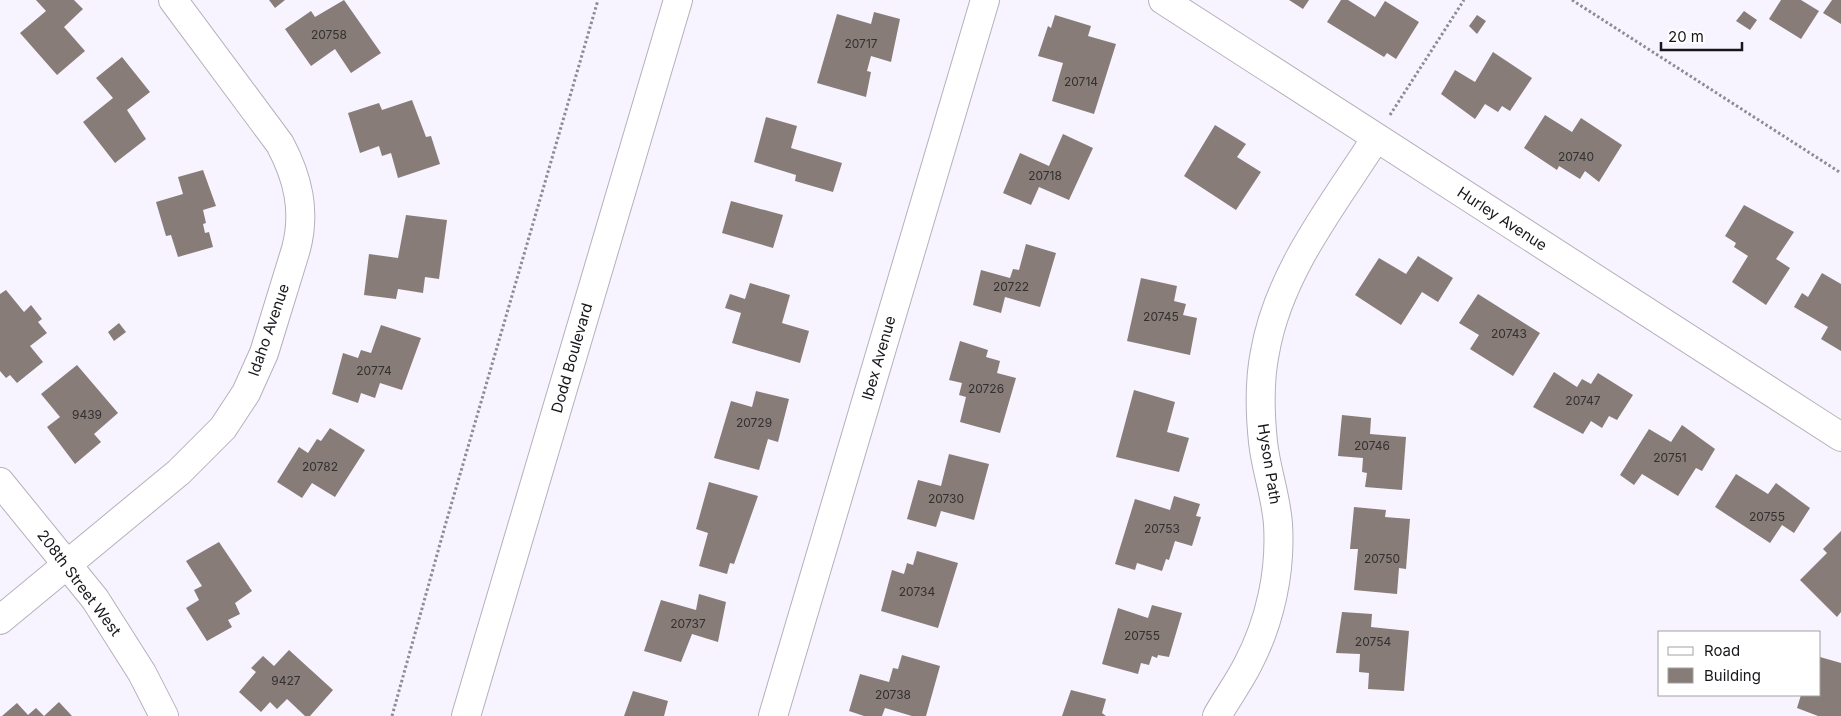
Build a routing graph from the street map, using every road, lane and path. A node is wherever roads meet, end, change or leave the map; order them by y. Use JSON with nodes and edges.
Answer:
{"nodes":[{"id":1,"x":173,"y":0,"type":"edge"},
{"id":2,"x":598,"y":0,"type":"edge"},
{"id":3,"x":678,"y":0,"type":"edge"},
{"id":4,"x":985,"y":0,"type":"edge"},
{"id":5,"x":1163,"y":0,"type":"edge"},
{"id":6,"x":1464,"y":0,"type":"edge"},
{"id":7,"x":1572,"y":0,"type":"edge"},
{"id":8,"x":1376,"y":138,"type":"junction"},
{"id":9,"x":1841,"y":173,"type":"edge"},
{"id":10,"x":1841,"y":437,"type":"edge"},
{"id":11,"x":0,"y":482,"type":"edge"},
{"id":12,"x":68,"y":564,"type":"junction"},
{"id":13,"x":0,"y":620,"type":"edge"},
{"id":14,"x":164,"y":716,"type":"edge"},
{"id":15,"x":392,"y":716,"type":"edge"},
{"id":16,"x":466,"y":716,"type":"edge"},
{"id":17,"x":773,"y":716,"type":"edge"},
{"id":18,"x":1217,"y":716,"type":"edge"}],
"edges":[{"from":1,"to":12,"type":"street","name":"Idaho Avenue"},
{"from":2,"to":15,"type":"path"},
{"from":3,"to":16,"type":"street","name":"Dodd Boulevard"},
{"from":4,"to":17,"type":"street","name":"Ibex Avenue"},
{"from":5,"to":8,"type":"street","name":"Hurley Avenue"},
{"from":6,"to":8,"type":"path"},
{"from":7,"to":9,"type":"path"},
{"from":8,"to":10,"type":"street","name":"Hurley Avenue"},
{"from":8,"to":18,"type":"street","name":"Hyson Path"},
{"from":11,"to":12,"type":"street","name":"208th Street West"},
{"from":12,"to":13,"type":"street","name":"Idaho Avenue"},
{"from":12,"to":14,"type":"street","name":"208th Street West"}]}
